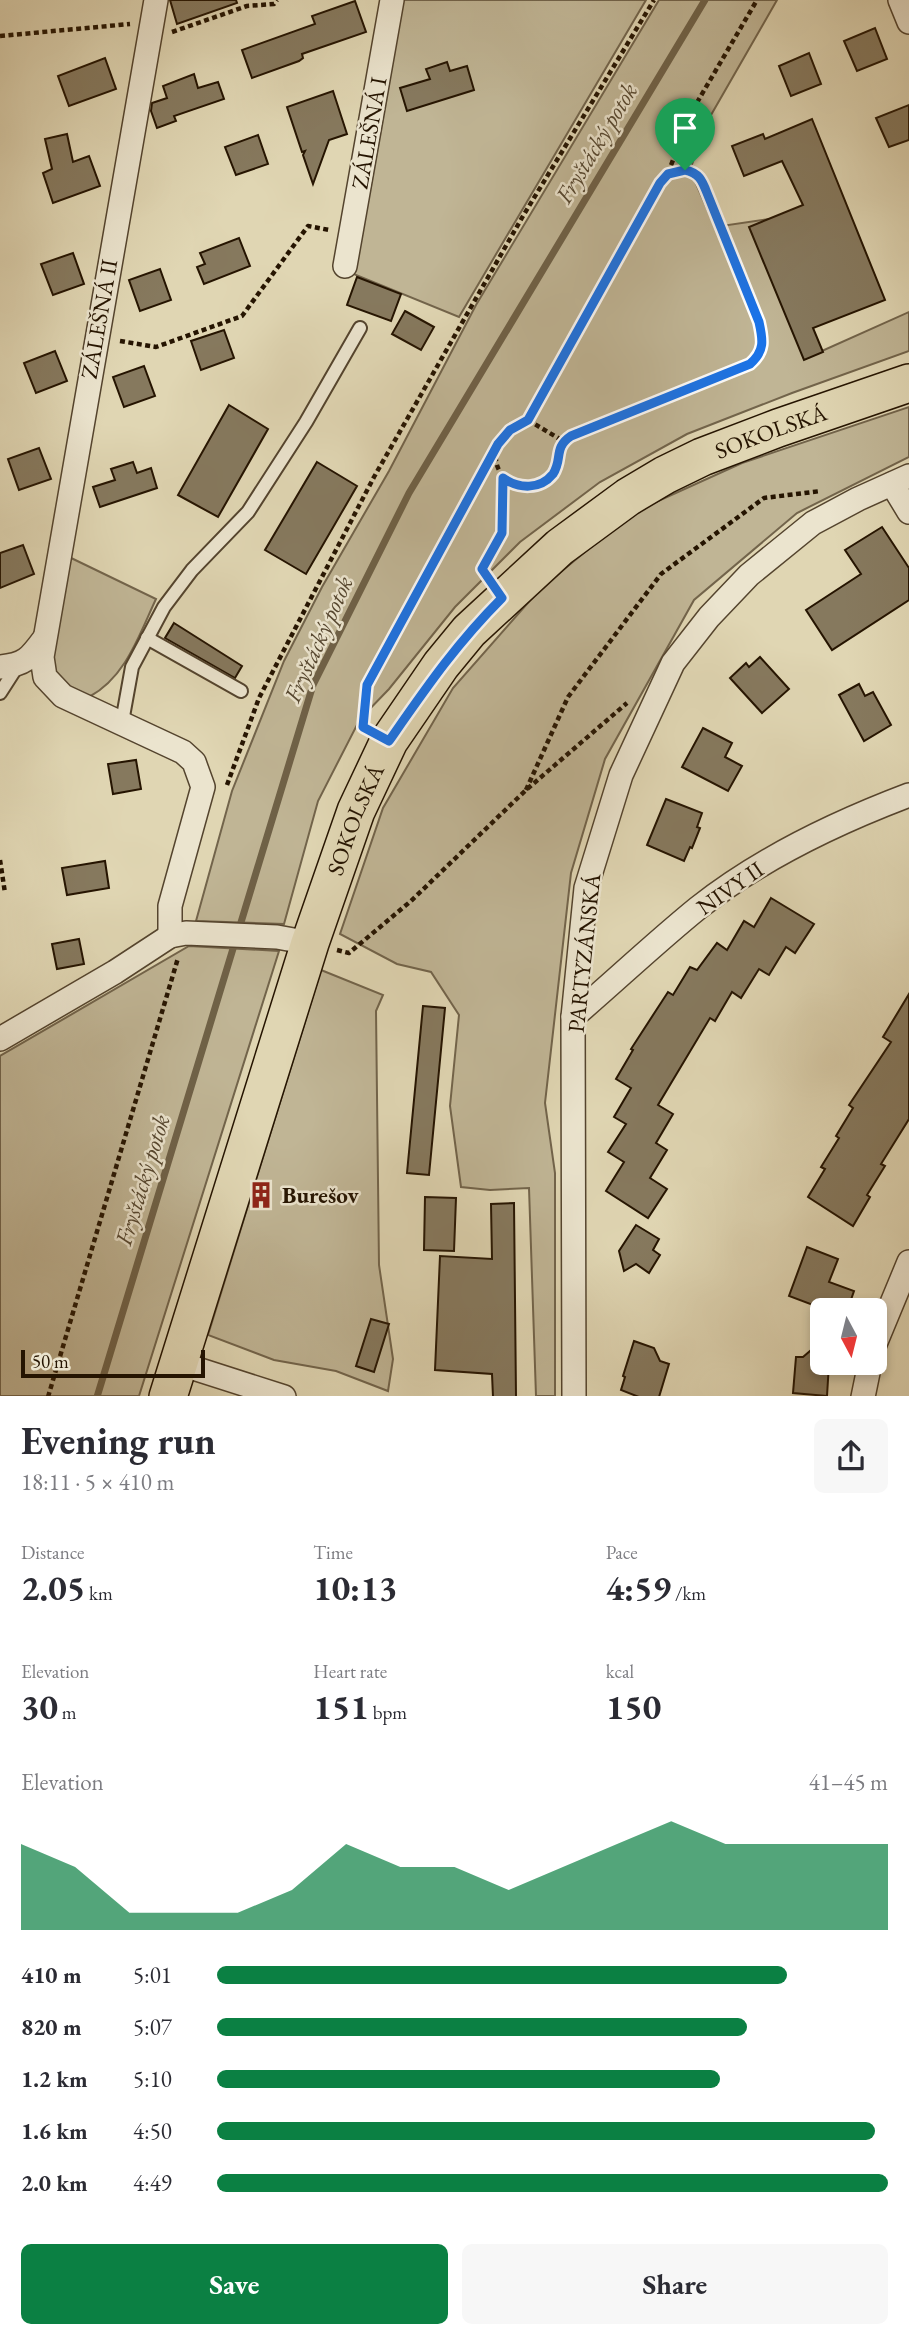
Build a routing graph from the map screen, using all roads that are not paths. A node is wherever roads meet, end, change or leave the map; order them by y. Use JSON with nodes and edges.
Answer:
{"nodes":[{"id":1,"x":392,"y":0,"type":"edge"},
{"id":2,"x":900,"y":0,"type":"edge"},
{"id":3,"x":152,"y":21,"type":"edge"},
{"id":4,"x":909,"y":22,"type":"edge"},
{"id":5,"x":345,"y":266,"type":"dead end"},
{"id":6,"x":360,"y":328,"type":"dead end"},
{"id":7,"x":909,"y":383,"type":"edge"},
{"id":8,"x":901,"y":480,"type":"edge"},
{"id":9,"x":909,"y":512,"type":"edge"},
{"id":10,"x":147,"y":638,"type":"junction"},
{"id":11,"x":44,"y":639,"type":"junction"},
{"id":12,"x":9,"y":666,"type":"edge"},
{"id":13,"x":242,"y":691,"type":"dead end"},
{"id":14,"x":0,"y":693,"type":"edge"},
{"id":15,"x":122,"y":722,"type":"junction"},
{"id":16,"x":909,"y":795,"type":"edge"},
{"id":17,"x":183,"y":934,"type":"junction"},
{"id":18,"x":293,"y":940,"type":"junction"},
{"id":19,"x":573,"y":1017,"type":"junction"},
{"id":20,"x":0,"y":1039,"type":"edge"},
{"id":21,"x":909,"y":1262,"type":"edge"},
{"id":22,"x":887,"y":1315,"type":"edge"},
{"id":23,"x":867,"y":1376,"type":"edge"},
{"id":24,"x":173,"y":1380,"type":"edge"},
{"id":25,"x":284,"y":1396,"type":"edge"},
{"id":26,"x":574,"y":1396,"type":"edge"},
{"id":27,"x":863,"y":1396,"type":"edge"}],
"edges":[{"from":1,"to":5,"type":"street","name":"ZÁLEŠNÁ I"},
{"from":2,"to":4,"type":"street"},
{"from":3,"to":11,"type":"street","name":"ZÁLEŠNÁ II"},
{"from":6,"to":10,"type":"lane"},
{"from":7,"to":18,"type":"main road","name":"SOKOLSKÁ"},
{"from":8,"to":9,"type":"street"},
{"from":8,"to":19,"type":"street","name":"PARTYZÁNSKÁ"},
{"from":10,"to":13,"type":"lane"},
{"from":10,"to":15,"type":"lane"},
{"from":11,"to":12,"type":"street"},
{"from":11,"to":15,"type":"street","name":"ZÁLEŠNÁ II"},
{"from":12,"to":14,"type":"lane"},
{"from":15,"to":17,"type":"street","name":"ZÁLEŠNÁ II"},
{"from":16,"to":19,"type":"street","name":"NIVY II"},
{"from":17,"to":18,"type":"street"},
{"from":17,"to":20,"type":"street"},
{"from":18,"to":24,"type":"main road","name":"SOKOLSKÁ"},
{"from":19,"to":26,"type":"street","name":"PARTYZÁNSKÁ"},
{"from":21,"to":22,"type":"street"},
{"from":23,"to":27,"type":"street"},
{"from":24,"to":25,"type":"street"}]}
